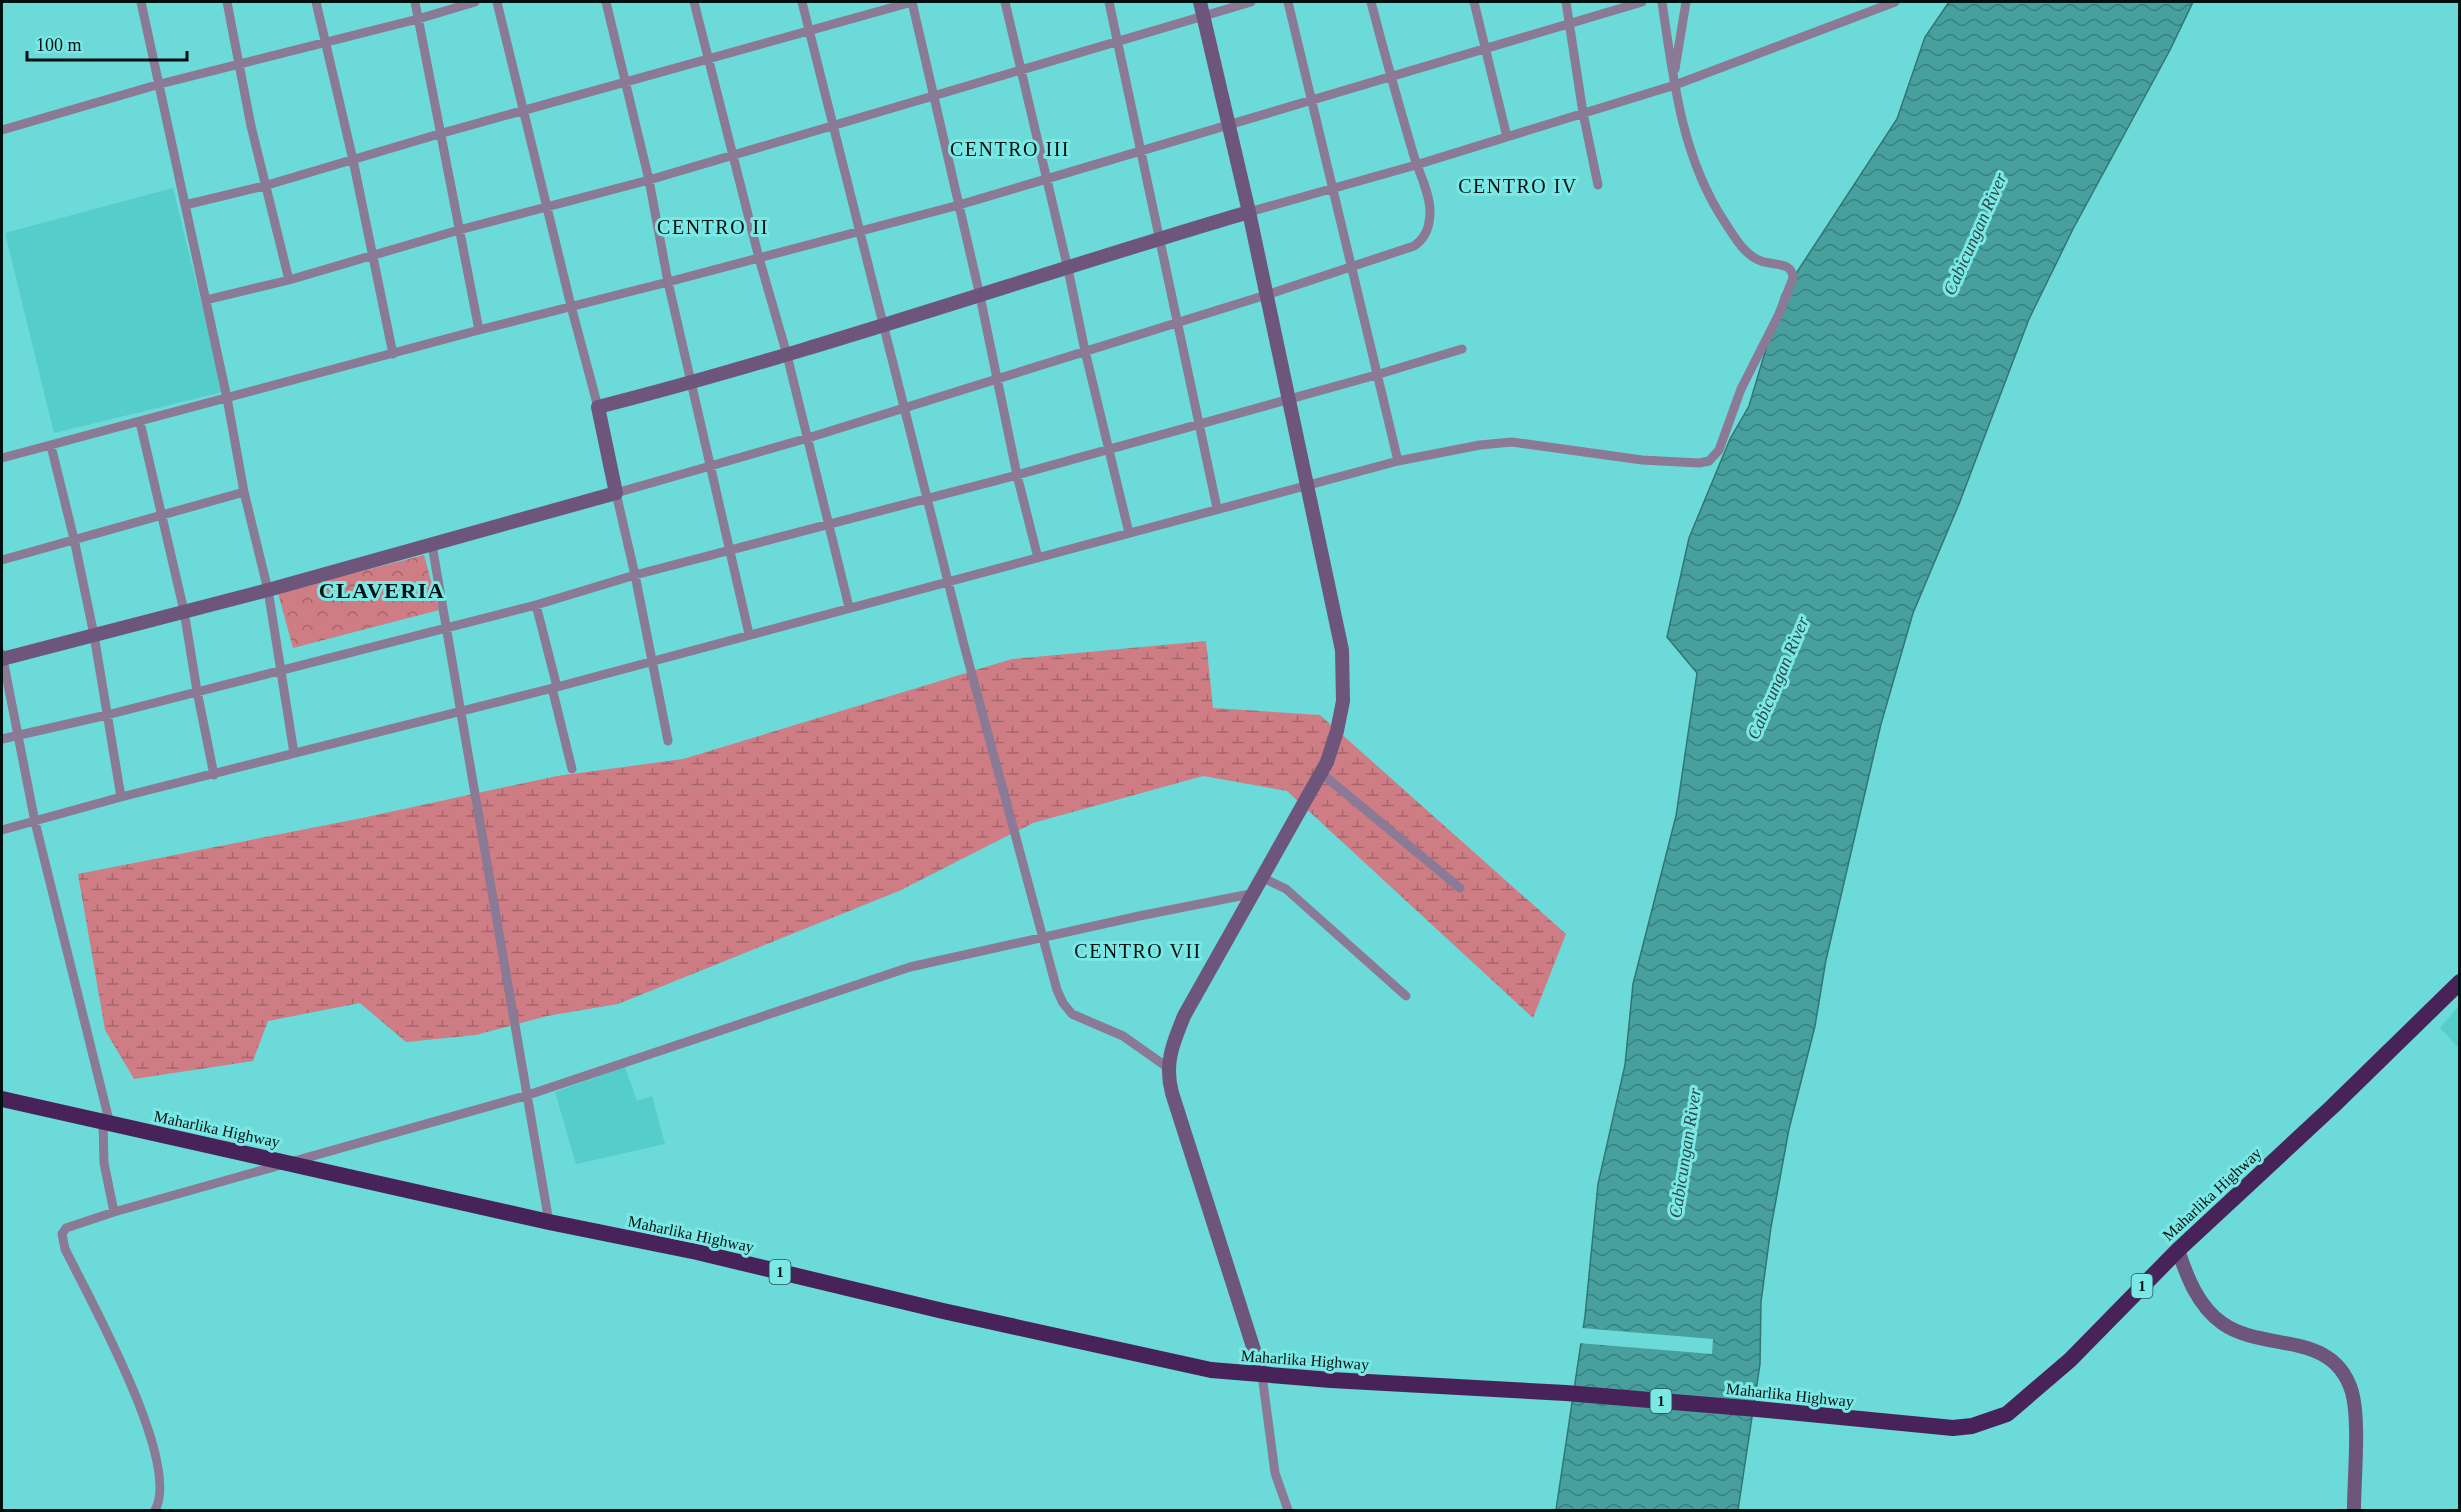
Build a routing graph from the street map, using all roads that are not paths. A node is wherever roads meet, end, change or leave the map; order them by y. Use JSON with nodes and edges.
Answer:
{"nodes":[{"id":1,"x":141,"y":2,"type":"edge"},
{"id":2,"x":227,"y":2,"type":"edge"},
{"id":3,"x":316,"y":2,"type":"edge"},
{"id":4,"x":415,"y":2,"type":"edge"},
{"id":5,"x":475,"y":2,"type":"edge"},
{"id":6,"x":497,"y":2,"type":"edge"},
{"id":7,"x":606,"y":2,"type":"edge"},
{"id":8,"x":694,"y":2,"type":"edge"},
{"id":9,"x":802,"y":2,"type":"edge"},
{"id":10,"x":912,"y":2,"type":"edge"},
{"id":11,"x":1005,"y":2,"type":"edge"},
{"id":12,"x":1109,"y":2,"type":"edge"},
{"id":13,"x":1251,"y":2,"type":"edge"},
{"id":14,"x":1288,"y":2,"type":"edge"},
{"id":15,"x":1371,"y":2,"type":"edge"},
{"id":16,"x":1474,"y":2,"type":"edge"},
{"id":17,"x":1566,"y":2,"type":"edge"},
{"id":18,"x":1642,"y":2,"type":"edge"},
{"id":19,"x":1662,"y":2,"type":"edge"},
{"id":20,"x":1686,"y":2,"type":"edge"},
{"id":21,"x":1895,"y":2,"type":"edge"},
{"id":22,"x":1202,"y":8,"type":"edge"},
{"id":23,"x":418,"y":19,"type":"junction"},
{"id":24,"x":1569,"y":22,"type":"junction"},
{"id":25,"x":810,"y":31,"type":"junction"},
{"id":26,"x":1118,"y":41,"type":"junction"},
{"id":27,"x":326,"y":42,"type":"junction"},
{"id":28,"x":1485,"y":47,"type":"junction"},
{"id":29,"x":708,"y":60,"type":"junction"},
{"id":30,"x":240,"y":64,"type":"junction"},
{"id":31,"x":1023,"y":69,"type":"junction"},
{"id":32,"x":1391,"y":77,"type":"junction"},
{"id":33,"x":1674,"y":81,"type":"junction"},
{"id":34,"x":627,"y":83,"type":"junction"},
{"id":35,"x":160,"y":84,"type":"junction"},
{"id":36,"x":933,"y":96,"type":"junction"},
{"id":37,"x":1313,"y":100,"type":"junction"},
{"id":38,"x":524,"y":111,"type":"junction"},
{"id":39,"x":1583,"y":113,"type":"junction"},
{"id":40,"x":1228,"y":124,"type":"junction"},
{"id":41,"x":834,"y":126,"type":"junction"},
{"id":42,"x":2,"y":130,"type":"edge"},
{"id":43,"x":439,"y":134,"type":"junction"},
{"id":44,"x":1507,"y":137,"type":"junction"},
{"id":45,"x":1140,"y":149,"type":"junction"},
{"id":46,"x":733,"y":156,"type":"junction"},
{"id":47,"x":353,"y":160,"type":"junction"},
{"id":48,"x":1416,"y":165,"type":"junction"},
{"id":49,"x":650,"y":180,"type":"junction"},
{"id":50,"x":1048,"y":180,"type":"junction"},
{"id":51,"x":1598,"y":185,"type":"dead end"},
{"id":52,"x":264,"y":186,"type":"junction"},
{"id":53,"x":1333,"y":189,"type":"junction"},
{"id":54,"x":184,"y":205,"type":"junction"},
{"id":55,"x":959,"y":205,"type":"junction"},
{"id":56,"x":548,"y":207,"type":"junction"},
{"id":57,"x":1249,"y":212,"type":"junction"},
{"id":58,"x":459,"y":230,"type":"junction"},
{"id":59,"x":859,"y":231,"type":"junction"},
{"id":60,"x":1161,"y":238,"type":"junction"},
{"id":61,"x":373,"y":255,"type":"junction"},
{"id":62,"x":759,"y":258,"type":"junction"},
{"id":63,"x":1352,"y":267,"type":"junction"},
{"id":64,"x":1068,"y":269,"type":"junction"},
{"id":65,"x":289,"y":280,"type":"junction"},
{"id":66,"x":668,"y":282,"type":"junction"},
{"id":67,"x":1266,"y":295,"type":"junction"},
{"id":68,"x":980,"y":296,"type":"junction"},
{"id":69,"x":206,"y":300,"type":"junction"},
{"id":70,"x":571,"y":306,"type":"junction"},
{"id":71,"x":1177,"y":322,"type":"junction"},
{"id":72,"x":883,"y":327,"type":"junction"},
{"id":73,"x":479,"y":330,"type":"junction"},
{"id":74,"x":1462,"y":349,"type":"dead end"},
{"id":75,"x":1084,"y":351,"type":"junction"},
{"id":76,"x":393,"y":354,"type":"junction"},
{"id":77,"x":787,"y":355,"type":"junction"},
{"id":78,"x":1376,"y":375,"type":"junction"},
{"id":79,"x":998,"y":380,"type":"junction"},
{"id":80,"x":691,"y":383,"type":"junction"},
{"id":81,"x":227,"y":398,"type":"junction"},
{"id":82,"x":1289,"y":398,"type":"junction"},
{"id":83,"x":598,"y":407,"type":"junction"},
{"id":84,"x":904,"y":408,"type":"junction"},
{"id":85,"x":141,"y":422,"type":"junction"},
{"id":86,"x":1200,"y":423,"type":"junction"},
{"id":87,"x":808,"y":438,"type":"junction"},
{"id":88,"x":51,"y":446,"type":"junction"},
{"id":89,"x":1109,"y":448,"type":"junction"},
{"id":90,"x":2,"y":458,"type":"edge"},
{"id":91,"x":1398,"y":461,"type":"junction"},
{"id":92,"x":711,"y":467,"type":"junction"},
{"id":93,"x":1017,"y":475,"type":"junction"},
{"id":94,"x":1305,"y":484,"type":"junction"},
{"id":95,"x":244,"y":492,"type":"junction"},
{"id":96,"x":616,"y":493,"type":"junction"},
{"id":97,"x":927,"y":498,"type":"junction"},
{"id":98,"x":1217,"y":508,"type":"junction"},
{"id":99,"x":161,"y":514,"type":"junction"},
{"id":100,"x":829,"y":525,"type":"junction"},
{"id":101,"x":1129,"y":533,"type":"junction"},
{"id":102,"x":75,"y":539,"type":"junction"},
{"id":103,"x":432,"y":545,"type":"junction"},
{"id":104,"x":730,"y":550,"type":"junction"},
{"id":105,"x":1038,"y":558,"type":"junction"},
{"id":106,"x":2,"y":560,"type":"edge"},
{"id":107,"x":635,"y":575,"type":"junction"},
{"id":108,"x":948,"y":580,"type":"junction"},
{"id":109,"x":268,"y":590,"type":"junction"},
{"id":110,"x":537,"y":605,"type":"junction"},
{"id":111,"x":849,"y":607,"type":"junction"},
{"id":112,"x":184,"y":611,"type":"junction"},
{"id":113,"x":445,"y":627,"type":"junction"},
{"id":114,"x":749,"y":634,"type":"junction"},
{"id":115,"x":94,"y":635,"type":"junction"},
{"id":116,"x":2,"y":657,"type":"edge"},
{"id":117,"x":652,"y":661,"type":"junction"},
{"id":118,"x":281,"y":671,"type":"junction"},
{"id":119,"x":555,"y":687,"type":"junction"},
{"id":120,"x":197,"y":692,"type":"junction"},
{"id":121,"x":459,"y":712,"type":"junction"},
{"id":122,"x":107,"y":715,"type":"junction"},
{"id":123,"x":19,"y":735,"type":"junction"},
{"id":124,"x":2,"y":739,"type":"edge"},
{"id":125,"x":668,"y":741,"type":"dead end"},
{"id":126,"x":294,"y":753,"type":"junction"},
{"id":127,"x":572,"y":769,"type":"dead end"},
{"id":128,"x":1321,"y":773,"type":"junction"},
{"id":129,"x":214,"y":775,"type":"junction"},
{"id":130,"x":121,"y":797,"type":"junction"},
{"id":131,"x":35,"y":822,"type":"junction"},
{"id":132,"x":2,"y":830,"type":"edge"},
{"id":133,"x":1263,"y":878,"type":"junction"},
{"id":134,"x":1460,"y":888,"type":"dead end"},
{"id":135,"x":1255,"y":893,"type":"junction"},
{"id":136,"x":1042,"y":937,"type":"junction"},
{"id":137,"x":2460,"y":982,"type":"edge"},
{"id":138,"x":1406,"y":996,"type":"dead end"},
{"id":139,"x":1167,"y":1067,"type":"junction"},
{"id":140,"x":525,"y":1096,"type":"junction"},
{"id":141,"x":2,"y":1099,"type":"edge"},
{"id":142,"x":107,"y":1124,"type":"junction"},
{"id":143,"x":290,"y":1163,"type":"junction"},
{"id":144,"x":114,"y":1212,"type":"junction"},
{"id":145,"x":549,"y":1222,"type":"junction"},
{"id":146,"x":2178,"y":1250,"type":"junction"},
{"id":147,"x":1262,"y":1375,"type":"junction"},
{"id":148,"x":155,"y":1510,"type":"edge"},
{"id":149,"x":1288,"y":1510,"type":"edge"},
{"id":150,"x":2354,"y":1510,"type":"edge"}],
"edges":[{"from":1,"to":35,"type":"street"},
{"from":2,"to":30,"type":"street"},
{"from":3,"to":27,"type":"street"},
{"from":4,"to":23,"type":"street"},
{"from":5,"to":23,"type":"street"},
{"from":6,"to":38,"type":"street"},
{"from":7,"to":34,"type":"street"},
{"from":8,"to":29,"type":"street"},
{"from":9,"to":25,"type":"street"},
{"from":10,"to":25,"type":"street"},
{"from":10,"to":36,"type":"street"},
{"from":11,"to":31,"type":"street"},
{"from":12,"to":26,"type":"street"},
{"from":13,"to":22,"type":"street"},
{"from":14,"to":37,"type":"street"},
{"from":15,"to":32,"type":"street"},
{"from":16,"to":28,"type":"street"},
{"from":17,"to":24,"type":"street"},
{"from":18,"to":24,"type":"street"},
{"from":19,"to":33,"type":"street"},
{"from":20,"to":33,"type":"street"},
{"from":21,"to":33,"type":"street"},
{"from":22,"to":26,"type":"street"},
{"from":22,"to":40,"type":"street"},
{"from":23,"to":27,"type":"street"},
{"from":23,"to":43,"type":"street"},
{"from":24,"to":28,"type":"street"},
{"from":24,"to":39,"type":"street"},
{"from":25,"to":29,"type":"street"},
{"from":25,"to":41,"type":"street"},
{"from":26,"to":31,"type":"street"},
{"from":26,"to":45,"type":"street"},
{"from":27,"to":30,"type":"street"},
{"from":27,"to":47,"type":"street"},
{"from":28,"to":32,"type":"street"},
{"from":28,"to":44,"type":"street"},
{"from":29,"to":34,"type":"street"},
{"from":29,"to":46,"type":"street"},
{"from":30,"to":35,"type":"street"},
{"from":30,"to":52,"type":"street"},
{"from":31,"to":36,"type":"street"},
{"from":31,"to":50,"type":"street"},
{"from":32,"to":37,"type":"street"},
{"from":32,"to":48,"type":"street"},
{"from":33,"to":39,"type":"street"},
{"from":33,"to":91,"type":"street"},
{"from":34,"to":38,"type":"street"},
{"from":34,"to":49,"type":"street"},
{"from":35,"to":42,"type":"street"},
{"from":35,"to":54,"type":"street"},
{"from":36,"to":41,"type":"street"},
{"from":36,"to":55,"type":"street"},
{"from":37,"to":40,"type":"street"},
{"from":37,"to":53,"type":"street"},
{"from":38,"to":43,"type":"street"},
{"from":38,"to":56,"type":"street"},
{"from":39,"to":44,"type":"street"},
{"from":39,"to":51,"type":"street"},
{"from":40,"to":45,"type":"street"},
{"from":40,"to":57,"type":"street"},
{"from":41,"to":46,"type":"street"},
{"from":41,"to":59,"type":"street"},
{"from":43,"to":47,"type":"street"},
{"from":43,"to":58,"type":"street"},
{"from":44,"to":48,"type":"street"},
{"from":45,"to":50,"type":"street"},
{"from":45,"to":60,"type":"street"},
{"from":46,"to":49,"type":"street"},
{"from":46,"to":62,"type":"street"},
{"from":47,"to":52,"type":"street"},
{"from":47,"to":61,"type":"street"},
{"from":48,"to":53,"type":"street"},
{"from":48,"to":63,"type":"street"},
{"from":49,"to":56,"type":"street"},
{"from":49,"to":66,"type":"street"},
{"from":50,"to":55,"type":"street"},
{"from":50,"to":64,"type":"street"},
{"from":52,"to":54,"type":"street"},
{"from":52,"to":65,"type":"street"},
{"from":53,"to":57,"type":"street"},
{"from":53,"to":63,"type":"street"},
{"from":54,"to":69,"type":"street"},
{"from":55,"to":59,"type":"street"},
{"from":55,"to":68,"type":"street"},
{"from":56,"to":58,"type":"street"},
{"from":56,"to":70,"type":"street"},
{"from":57,"to":60,"type":"street"},
{"from":57,"to":67,"type":"street"},
{"from":58,"to":61,"type":"street"},
{"from":58,"to":73,"type":"street"},
{"from":59,"to":62,"type":"street"},
{"from":59,"to":72,"type":"street"},
{"from":60,"to":64,"type":"street"},
{"from":60,"to":71,"type":"street"},
{"from":61,"to":65,"type":"street"},
{"from":61,"to":76,"type":"street"},
{"from":62,"to":66,"type":"street"},
{"from":62,"to":77,"type":"street"},
{"from":63,"to":67,"type":"street"},
{"from":63,"to":78,"type":"street"},
{"from":64,"to":68,"type":"street"},
{"from":64,"to":75,"type":"street"},
{"from":65,"to":69,"type":"street"},
{"from":66,"to":70,"type":"street"},
{"from":66,"to":80,"type":"street"},
{"from":67,"to":71,"type":"street"},
{"from":67,"to":82,"type":"street"},
{"from":68,"to":72,"type":"street"},
{"from":68,"to":79,"type":"street"},
{"from":69,"to":81,"type":"street"},
{"from":70,"to":73,"type":"street"},
{"from":70,"to":83,"type":"street"},
{"from":71,"to":75,"type":"street"},
{"from":71,"to":86,"type":"street"},
{"from":72,"to":77,"type":"street"},
{"from":72,"to":84,"type":"street"},
{"from":73,"to":76,"type":"street"},
{"from":74,"to":78,"type":"street"},
{"from":75,"to":79,"type":"street"},
{"from":75,"to":89,"type":"street"},
{"from":76,"to":81,"type":"street"},
{"from":77,"to":80,"type":"street"},
{"from":77,"to":87,"type":"street"},
{"from":78,"to":82,"type":"street"},
{"from":78,"to":91,"type":"street"},
{"from":79,"to":84,"type":"street"},
{"from":79,"to":93,"type":"street"},
{"from":80,"to":83,"type":"street"},
{"from":80,"to":92,"type":"street"},
{"from":81,"to":85,"type":"street"},
{"from":81,"to":95,"type":"street"},
{"from":82,"to":86,"type":"street"},
{"from":82,"to":94,"type":"street"},
{"from":83,"to":96,"type":"street"},
{"from":84,"to":87,"type":"street"},
{"from":84,"to":97,"type":"street"},
{"from":85,"to":88,"type":"street"},
{"from":85,"to":99,"type":"street"},
{"from":86,"to":89,"type":"street"},
{"from":86,"to":98,"type":"street"},
{"from":87,"to":92,"type":"street"},
{"from":87,"to":100,"type":"street"},
{"from":88,"to":90,"type":"street"},
{"from":88,"to":102,"type":"street"},
{"from":89,"to":93,"type":"street"},
{"from":89,"to":101,"type":"street"},
{"from":91,"to":94,"type":"street"},
{"from":92,"to":96,"type":"street"},
{"from":92,"to":104,"type":"street"},
{"from":93,"to":97,"type":"street"},
{"from":93,"to":105,"type":"street"},
{"from":94,"to":98,"type":"street"},
{"from":94,"to":128,"type":"street"},
{"from":95,"to":99,"type":"street"},
{"from":95,"to":109,"type":"street"},
{"from":96,"to":103,"type":"street"},
{"from":96,"to":107,"type":"street"},
{"from":97,"to":100,"type":"street"},
{"from":97,"to":108,"type":"street"},
{"from":98,"to":101,"type":"street"},
{"from":99,"to":102,"type":"street"},
{"from":99,"to":112,"type":"street"},
{"from":100,"to":104,"type":"street"},
{"from":100,"to":111,"type":"street"},
{"from":101,"to":105,"type":"street"},
{"from":102,"to":106,"type":"street"},
{"from":102,"to":115,"type":"street"},
{"from":103,"to":109,"type":"street"},
{"from":103,"to":113,"type":"street"},
{"from":104,"to":107,"type":"street"},
{"from":104,"to":114,"type":"street"},
{"from":105,"to":108,"type":"street"},
{"from":107,"to":110,"type":"street"},
{"from":107,"to":117,"type":"street"},
{"from":108,"to":111,"type":"street"},
{"from":108,"to":136,"type":"street"},
{"from":109,"to":112,"type":"street"},
{"from":109,"to":118,"type":"street"},
{"from":110,"to":113,"type":"street"},
{"from":110,"to":119,"type":"street"},
{"from":111,"to":114,"type":"street"},
{"from":112,"to":115,"type":"street"},
{"from":112,"to":120,"type":"street"},
{"from":113,"to":118,"type":"street"},
{"from":113,"to":121,"type":"street"},
{"from":114,"to":117,"type":"street"},
{"from":115,"to":116,"type":"street"},
{"from":115,"to":122,"type":"street"},
{"from":116,"to":123,"type":"street"},
{"from":117,"to":119,"type":"street"},
{"from":117,"to":125,"type":"street"},
{"from":118,"to":120,"type":"street"},
{"from":118,"to":126,"type":"street"},
{"from":119,"to":121,"type":"street"},
{"from":119,"to":127,"type":"street"},
{"from":120,"to":122,"type":"street"},
{"from":120,"to":129,"type":"street"},
{"from":121,"to":126,"type":"street"},
{"from":121,"to":140,"type":"street"},
{"from":122,"to":123,"type":"street"},
{"from":122,"to":130,"type":"street"},
{"from":123,"to":124,"type":"street"},
{"from":123,"to":131,"type":"street"},
{"from":126,"to":129,"type":"street"},
{"from":128,"to":133,"type":"street"},
{"from":128,"to":134,"type":"street"},
{"from":129,"to":130,"type":"street"},
{"from":130,"to":131,"type":"street"},
{"from":131,"to":132,"type":"street"},
{"from":131,"to":142,"type":"street"},
{"from":133,"to":135,"type":"street"},
{"from":133,"to":138,"type":"street"},
{"from":135,"to":136,"type":"street"},
{"from":135,"to":139,"type":"street"},
{"from":136,"to":139,"type":"street"},
{"from":136,"to":140,"type":"street"},
{"from":137,"to":146,"type":"highway","name":"Maharlika Highway","number":"1"},
{"from":139,"to":147,"type":"street"},
{"from":140,"to":143,"type":"street"},
{"from":140,"to":145,"type":"street"},
{"from":141,"to":142,"type":"highway","name":"Maharlika Highway","number":"1"},
{"from":142,"to":143,"type":"highway","name":"Maharlika Highway","number":"1"},
{"from":142,"to":144,"type":"street"},
{"from":143,"to":144,"type":"street"},
{"from":143,"to":145,"type":"highway","name":"Maharlika Highway","number":"1"},
{"from":144,"to":148,"type":"street"},
{"from":145,"to":147,"type":"highway","name":"Maharlika Highway","number":"1"},
{"from":146,"to":147,"type":"highway","name":"Maharlika Highway","number":"1"},
{"from":146,"to":150,"type":"street"},
{"from":147,"to":149,"type":"street"}]}
